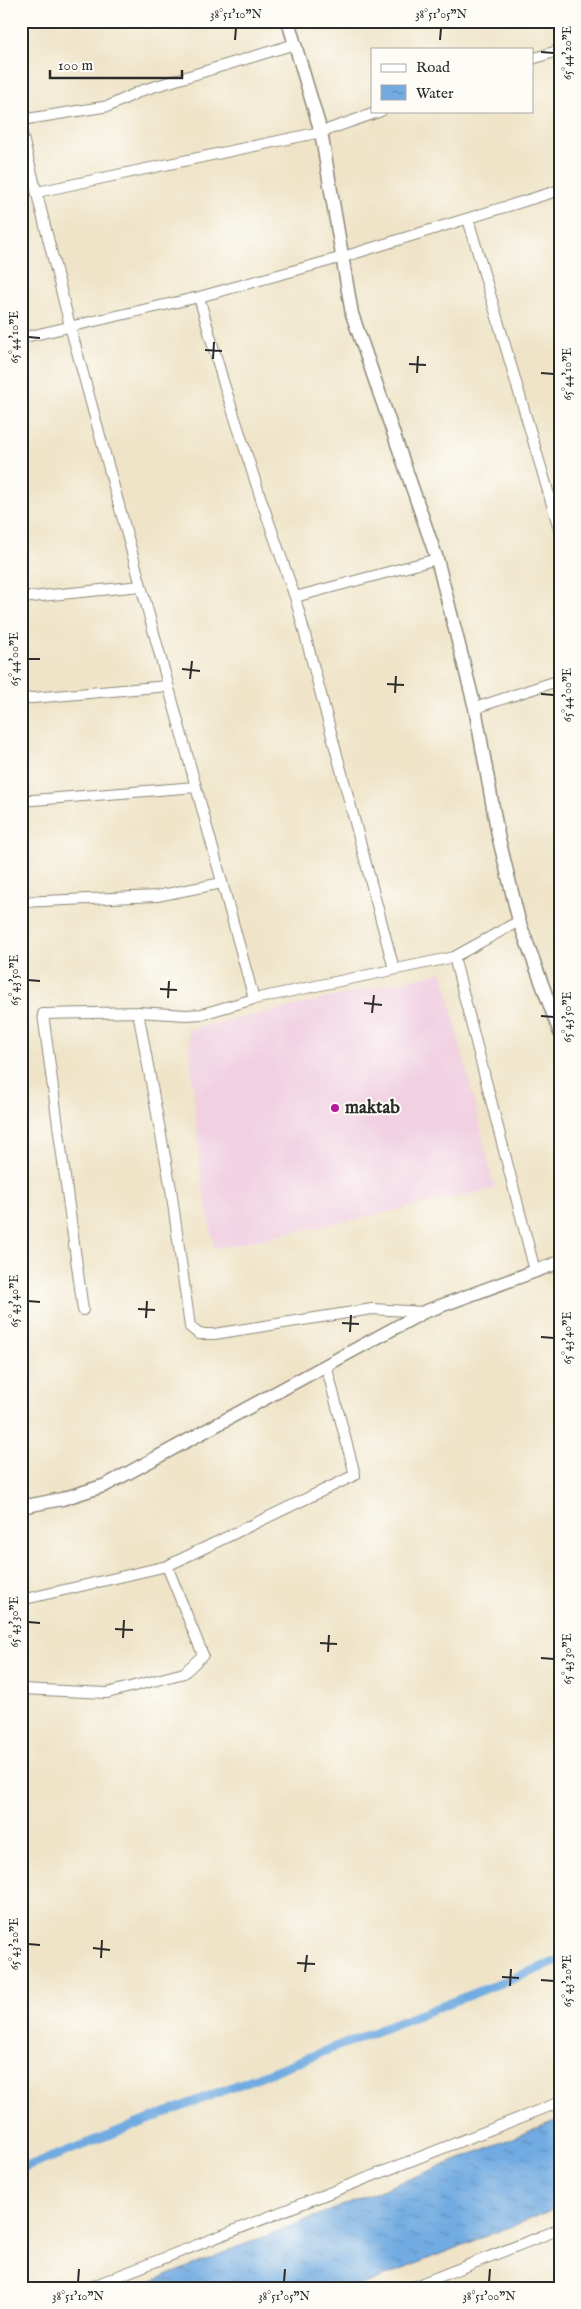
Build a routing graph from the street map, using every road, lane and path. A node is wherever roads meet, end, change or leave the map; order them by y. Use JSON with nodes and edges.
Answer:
{"nodes":[{"id":1,"x":288,"y":21,"type":"edge"},
{"id":2,"x":295,"y":44,"type":"junction"},
{"id":3,"x":560,"y":50,"type":"edge"},
{"id":4,"x":534,"y":58,"type":"edge"},
{"id":5,"x":378,"y":112,"type":"edge"},
{"id":6,"x":21,"y":120,"type":"edge"},
{"id":7,"x":21,"y":130,"type":"edge"},
{"id":8,"x":321,"y":132,"type":"junction"},
{"id":9,"x":560,"y":190,"type":"edge"},
{"id":10,"x":37,"y":192,"type":"junction"},
{"id":11,"x":468,"y":219,"type":"junction"},
{"id":12,"x":343,"y":257,"type":"junction"},
{"id":13,"x":199,"y":297,"type":"junction"},
{"id":14,"x":70,"y":326,"type":"junction"},
{"id":15,"x":21,"y":338,"type":"edge"},
{"id":16,"x":560,"y":532,"type":"edge"},
{"id":17,"x":437,"y":559,"type":"junction"},
{"id":18,"x":141,"y":586,"type":"junction"},
{"id":19,"x":295,"y":597,"type":"junction"},
{"id":20,"x":21,"y":598,"type":"edge"},
{"id":21,"x":560,"y":680,"type":"edge"},
{"id":22,"x":168,"y":686,"type":"junction"},
{"id":23,"x":21,"y":699,"type":"edge"},
{"id":24,"x":475,"y":708,"type":"junction"},
{"id":25,"x":196,"y":787,"type":"junction"},
{"id":26,"x":21,"y":800,"type":"edge"},
{"id":27,"x":222,"y":883,"type":"junction"},
{"id":28,"x":21,"y":902,"type":"edge"},
{"id":29,"x":519,"y":921,"type":"junction"},
{"id":30,"x":454,"y":956,"type":"junction"},
{"id":31,"x":394,"y":969,"type":"junction"},
{"id":32,"x":254,"y":999,"type":"junction"},
{"id":33,"x":138,"y":1012,"type":"junction"},
{"id":34,"x":560,"y":1033,"type":"edge"},
{"id":35,"x":560,"y":1262,"type":"edge"},
{"id":36,"x":535,"y":1271,"type":"junction"},
{"id":37,"x":83,"y":1310,"type":"dead end"},
{"id":38,"x":424,"y":1312,"type":"junction"},
{"id":39,"x":326,"y":1365,"type":"junction"},
{"id":40,"x":21,"y":1507,"type":"edge"},
{"id":41,"x":167,"y":1566,"type":"junction"},
{"id":42,"x":21,"y":1600,"type":"edge"},
{"id":43,"x":21,"y":1689,"type":"edge"},
{"id":44,"x":560,"y":2102,"type":"edge"},
{"id":45,"x":560,"y":2229,"type":"edge"},
{"id":46,"x":88,"y":2288,"type":"edge"},
{"id":47,"x":410,"y":2288,"type":"edge"}],
"edges":[{"from":1,"to":2,"type":"street"},
{"from":2,"to":6,"type":"street"},
{"from":2,"to":8,"type":"street"},
{"from":3,"to":4,"type":"street"},
{"from":5,"to":8,"type":"street"},
{"from":7,"to":10,"type":"street"},
{"from":8,"to":10,"type":"street"},
{"from":8,"to":12,"type":"street"},
{"from":9,"to":11,"type":"street"},
{"from":10,"to":14,"type":"street"},
{"from":11,"to":12,"type":"street"},
{"from":11,"to":16,"type":"street"},
{"from":12,"to":13,"type":"street"},
{"from":12,"to":17,"type":"street"},
{"from":13,"to":14,"type":"street"},
{"from":13,"to":19,"type":"street"},
{"from":14,"to":15,"type":"street"},
{"from":14,"to":18,"type":"street"},
{"from":17,"to":19,"type":"street"},
{"from":17,"to":24,"type":"street"},
{"from":18,"to":20,"type":"street"},
{"from":18,"to":22,"type":"street"},
{"from":19,"to":31,"type":"street"},
{"from":21,"to":24,"type":"street"},
{"from":22,"to":23,"type":"street"},
{"from":22,"to":25,"type":"street"},
{"from":24,"to":29,"type":"street"},
{"from":25,"to":26,"type":"street"},
{"from":25,"to":27,"type":"street"},
{"from":27,"to":28,"type":"street"},
{"from":27,"to":32,"type":"street"},
{"from":29,"to":30,"type":"street"},
{"from":29,"to":34,"type":"street"},
{"from":30,"to":31,"type":"street"},
{"from":30,"to":36,"type":"street"},
{"from":31,"to":32,"type":"street"},
{"from":32,"to":33,"type":"street"},
{"from":33,"to":37,"type":"street"},
{"from":33,"to":38,"type":"street"},
{"from":35,"to":36,"type":"street"},
{"from":36,"to":38,"type":"street"},
{"from":38,"to":39,"type":"street"},
{"from":39,"to":40,"type":"street"},
{"from":39,"to":41,"type":"street"},
{"from":41,"to":42,"type":"street"},
{"from":41,"to":43,"type":"street"},
{"from":44,"to":46,"type":"street"},
{"from":45,"to":47,"type":"street"}]}
